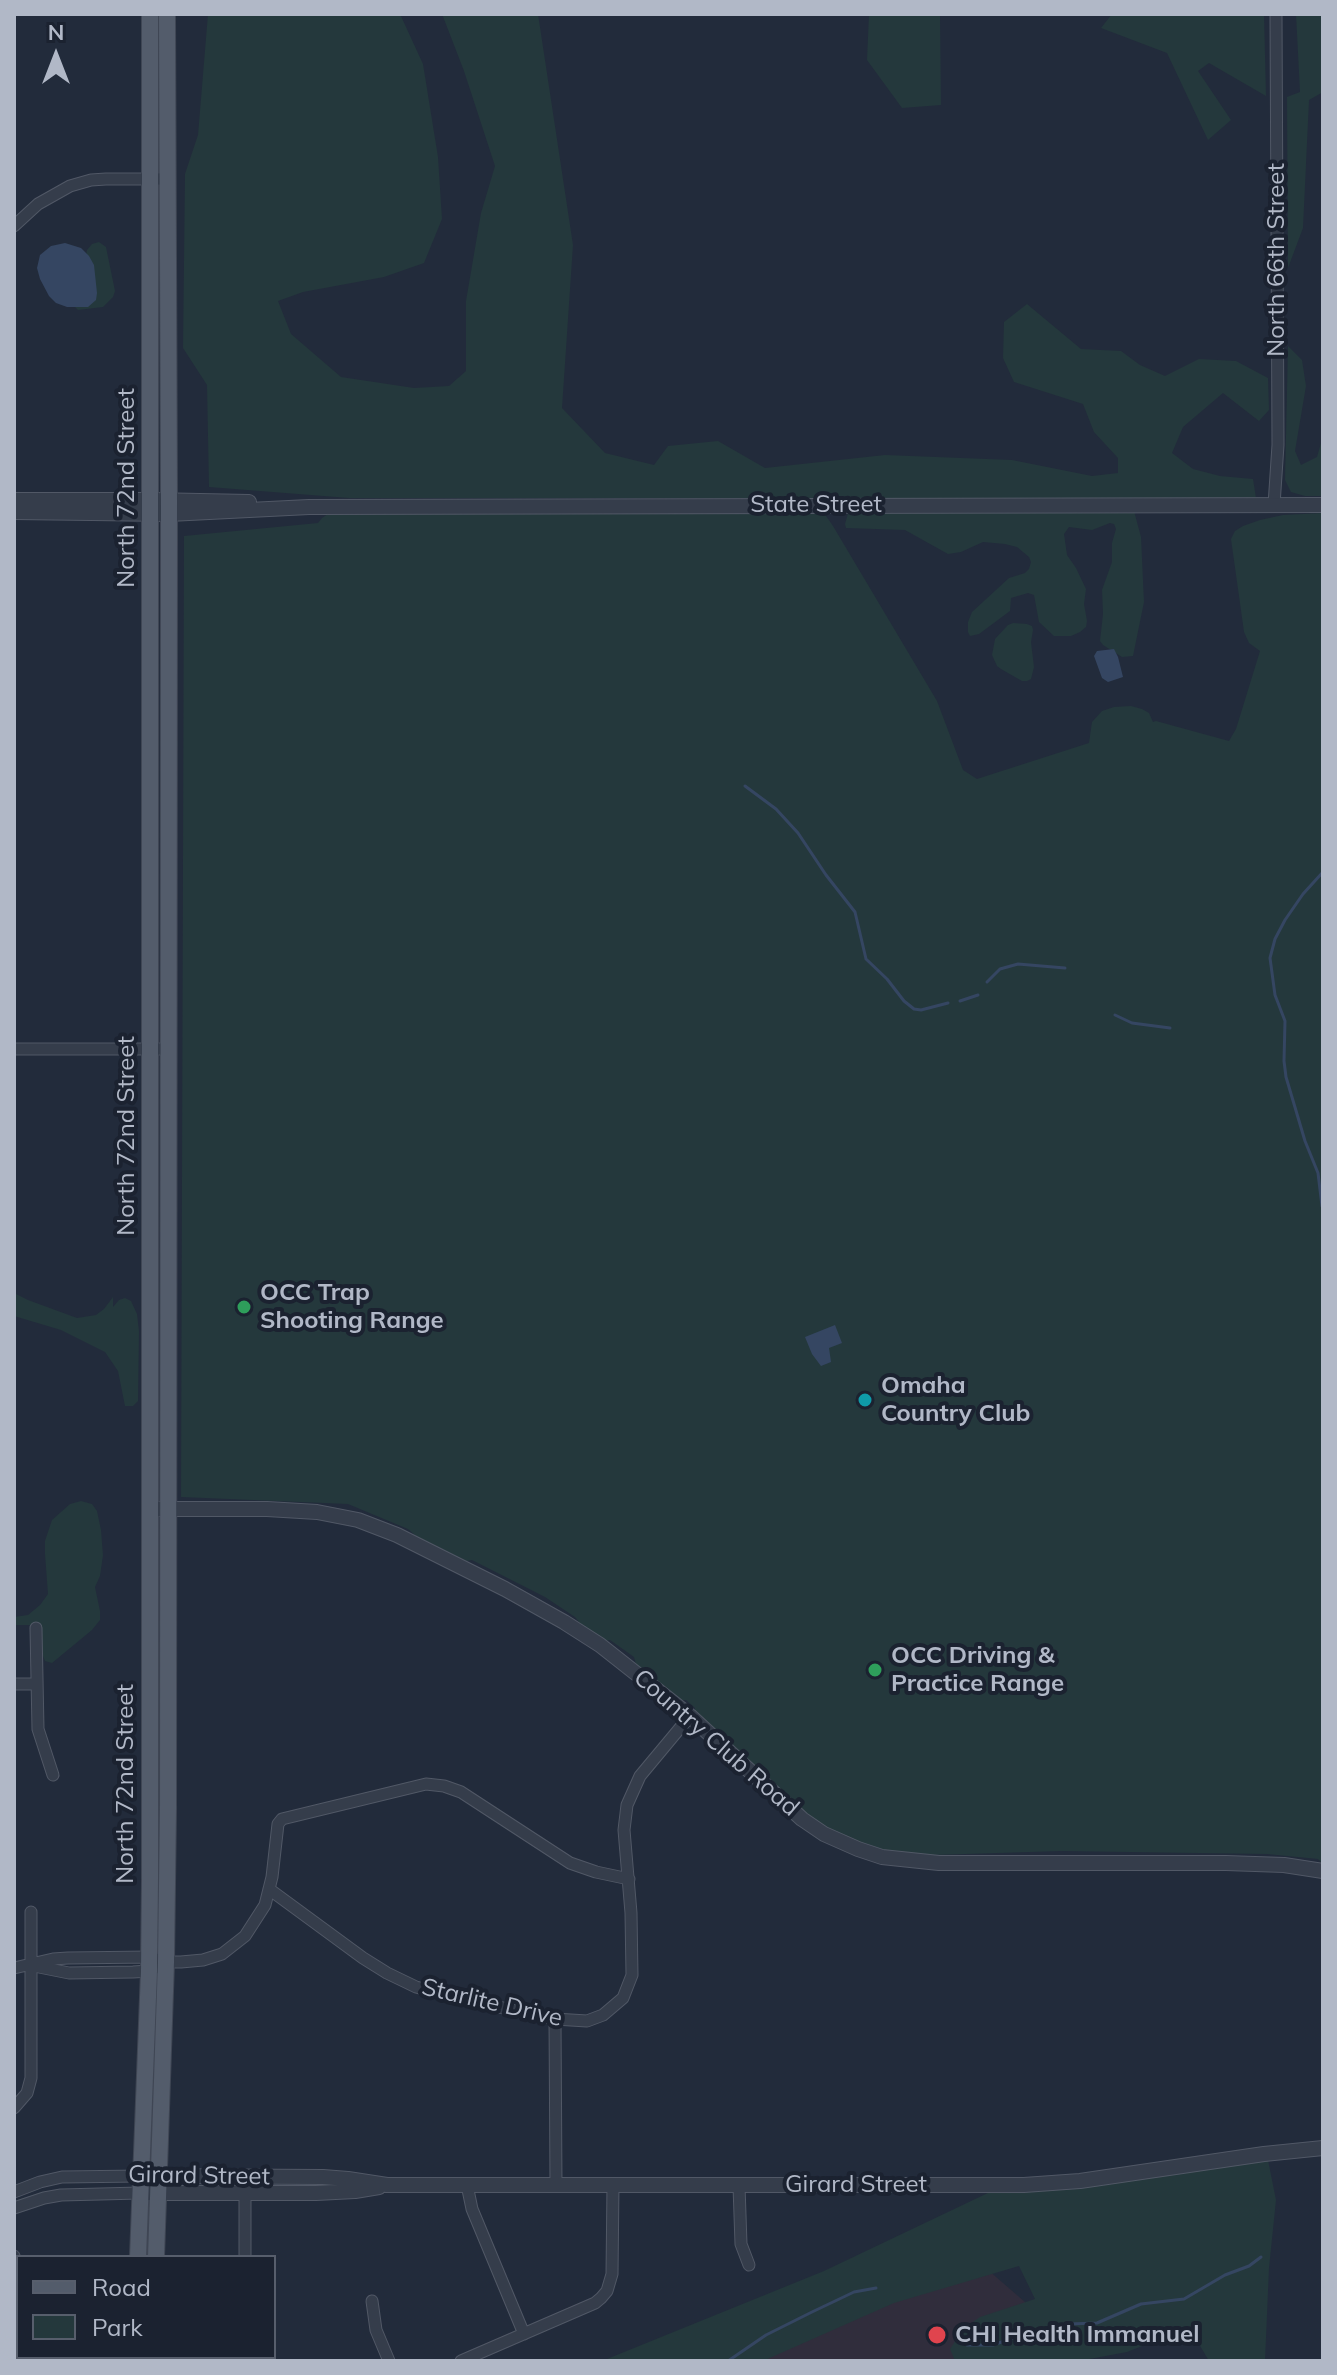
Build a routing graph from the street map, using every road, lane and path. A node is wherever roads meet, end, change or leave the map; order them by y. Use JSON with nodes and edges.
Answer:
{"nodes":[{"id":1,"x":150,"y":14,"type":"edge"},
{"id":2,"x":167,"y":14,"type":"edge"},
{"id":3,"x":1276,"y":14,"type":"edge"},
{"id":4,"x":159,"y":179,"type":"junction"},
{"id":5,"x":14,"y":226,"type":"edge"},
{"id":6,"x":14,"y":500,"type":"edge"},
{"id":7,"x":1274,"y":505,"type":"junction"},
{"id":8,"x":1323,"y":505,"type":"edge"},
{"id":9,"x":151,"y":507,"type":"junction"},
{"id":10,"x":169,"y":507,"type":"junction"},
{"id":11,"x":14,"y":512,"type":"edge"},
{"id":12,"x":14,"y":1049,"type":"edge"},
{"id":13,"x":160,"y":1049,"type":"junction"},
{"id":14,"x":152,"y":1509,"type":"junction"},
{"id":15,"x":36,"y":1628,"type":"dead end"},
{"id":16,"x":14,"y":1684,"type":"edge"},
{"id":17,"x":36,"y":1684,"type":"junction"},
{"id":18,"x":690,"y":1716,"type":"junction"},
{"id":19,"x":53,"y":1775,"type":"dead end"},
{"id":20,"x":1323,"y":1871,"type":"edge"},
{"id":21,"x":629,"y":1879,"type":"junction"},
{"id":22,"x":269,"y":1889,"type":"junction"},
{"id":23,"x":31,"y":1912,"type":"dead end"},
{"id":24,"x":166,"y":1962,"type":"junction"},
{"id":25,"x":149,"y":1964,"type":"junction"},
{"id":26,"x":31,"y":1965,"type":"junction"},
{"id":27,"x":14,"y":1968,"type":"edge"},
{"id":28,"x":555,"y":2019,"type":"junction"},
{"id":29,"x":19,"y":2104,"type":"edge"},
{"id":30,"x":1323,"y":2148,"type":"edge"},
{"id":31,"x":245,"y":2178,"type":"junction"},
{"id":32,"x":140,"y":2184,"type":"junction"},
{"id":33,"x":158,"y":2185,"type":"junction"},
{"id":34,"x":387,"y":2185,"type":"junction"},
{"id":35,"x":467,"y":2185,"type":"junction"},
{"id":36,"x":556,"y":2185,"type":"junction"},
{"id":37,"x":613,"y":2185,"type":"junction"},
{"id":38,"x":739,"y":2186,"type":"junction"},
{"id":39,"x":14,"y":2192,"type":"edge"},
{"id":40,"x":245,"y":2194,"type":"junction"},
{"id":41,"x":14,"y":2208,"type":"edge"},
{"id":42,"x":138,"y":2255,"type":"edge"},
{"id":43,"x":156,"y":2255,"type":"edge"},
{"id":44,"x":245,"y":2255,"type":"edge"},
{"id":45,"x":749,"y":2265,"type":"dead end"},
{"id":46,"x":372,"y":2301,"type":"dead end"},
{"id":47,"x":524,"y":2334,"type":"junction"},
{"id":48,"x":389,"y":2361,"type":"edge"},
{"id":49,"x":461,"y":2361,"type":"edge"}],
"edges":[{"from":1,"to":4,"type":"main road","name":"North 72nd Street"},
{"from":2,"to":4,"type":"main road","name":"North 72nd Street"},
{"from":3,"to":7,"type":"street","name":"North 66th Street"},
{"from":4,"to":5,"type":"street"},
{"from":4,"to":9,"type":"main road","name":"North 72nd Street"},
{"from":4,"to":10,"type":"main road","name":"North 72nd Street"},
{"from":6,"to":9,"type":"street","name":"State Street"},
{"from":7,"to":8,"type":"street","name":"State Street"},
{"from":7,"to":10,"type":"street","name":"State Street"},
{"from":9,"to":10,"type":"street","name":"State Street"},
{"from":9,"to":11,"type":"street","name":"State Street"},
{"from":9,"to":13,"type":"main road","name":"North 72nd Street"},
{"from":10,"to":13,"type":"main road","name":"North 72nd Street"},
{"from":12,"to":13,"type":"street"},
{"from":13,"to":14,"type":"main road","name":"North 72nd Street"},
{"from":14,"to":18,"type":"street","name":"Country Club Road"},
{"from":14,"to":24,"type":"main road","name":"North 72nd Street"},
{"from":14,"to":25,"type":"main road","name":"North 72nd Street"},
{"from":15,"to":17,"type":"street"},
{"from":16,"to":17,"type":"street"},
{"from":17,"to":19,"type":"street"},
{"from":18,"to":20,"type":"street","name":"Country Club Road"},
{"from":18,"to":21,"type":"street","name":"Starlite Drive"},
{"from":21,"to":22,"type":"street"},
{"from":21,"to":28,"type":"street","name":"Starlite Drive"},
{"from":22,"to":24,"type":"street"},
{"from":22,"to":28,"type":"street","name":"Starlite Drive"},
{"from":23,"to":26,"type":"street"},
{"from":24,"to":25,"type":"street"},
{"from":24,"to":33,"type":"main road","name":"North 72nd Street"},
{"from":25,"to":26,"type":"street"},
{"from":25,"to":32,"type":"main road","name":"North 72nd Street"},
{"from":26,"to":27,"type":"street"},
{"from":26,"to":29,"type":"street"},
{"from":28,"to":36,"type":"street"},
{"from":30,"to":38,"type":"street","name":"Girard Street"},
{"from":31,"to":33,"type":"street","name":"Girard Street"},
{"from":31,"to":34,"type":"street","name":"Girard Street"},
{"from":31,"to":40,"type":"street"},
{"from":32,"to":33,"type":"street","name":"Girard Street"},
{"from":32,"to":39,"type":"street","name":"Girard Street"},
{"from":32,"to":41,"type":"street","name":"Girard Street"},
{"from":32,"to":42,"type":"main road","name":"North 72nd Street"},
{"from":33,"to":40,"type":"street","name":"Girard Street"},
{"from":33,"to":43,"type":"main road","name":"North 72nd Street"},
{"from":34,"to":35,"type":"street","name":"Girard Street"},
{"from":34,"to":40,"type":"street","name":"Girard Street"},
{"from":35,"to":36,"type":"street","name":"Girard Street"},
{"from":35,"to":47,"type":"street"},
{"from":36,"to":37,"type":"street","name":"Girard Street"},
{"from":37,"to":38,"type":"street","name":"Girard Street"},
{"from":37,"to":47,"type":"street"},
{"from":38,"to":45,"type":"street"},
{"from":40,"to":44,"type":"street"},
{"from":46,"to":48,"type":"street"},
{"from":47,"to":49,"type":"street"}]}
